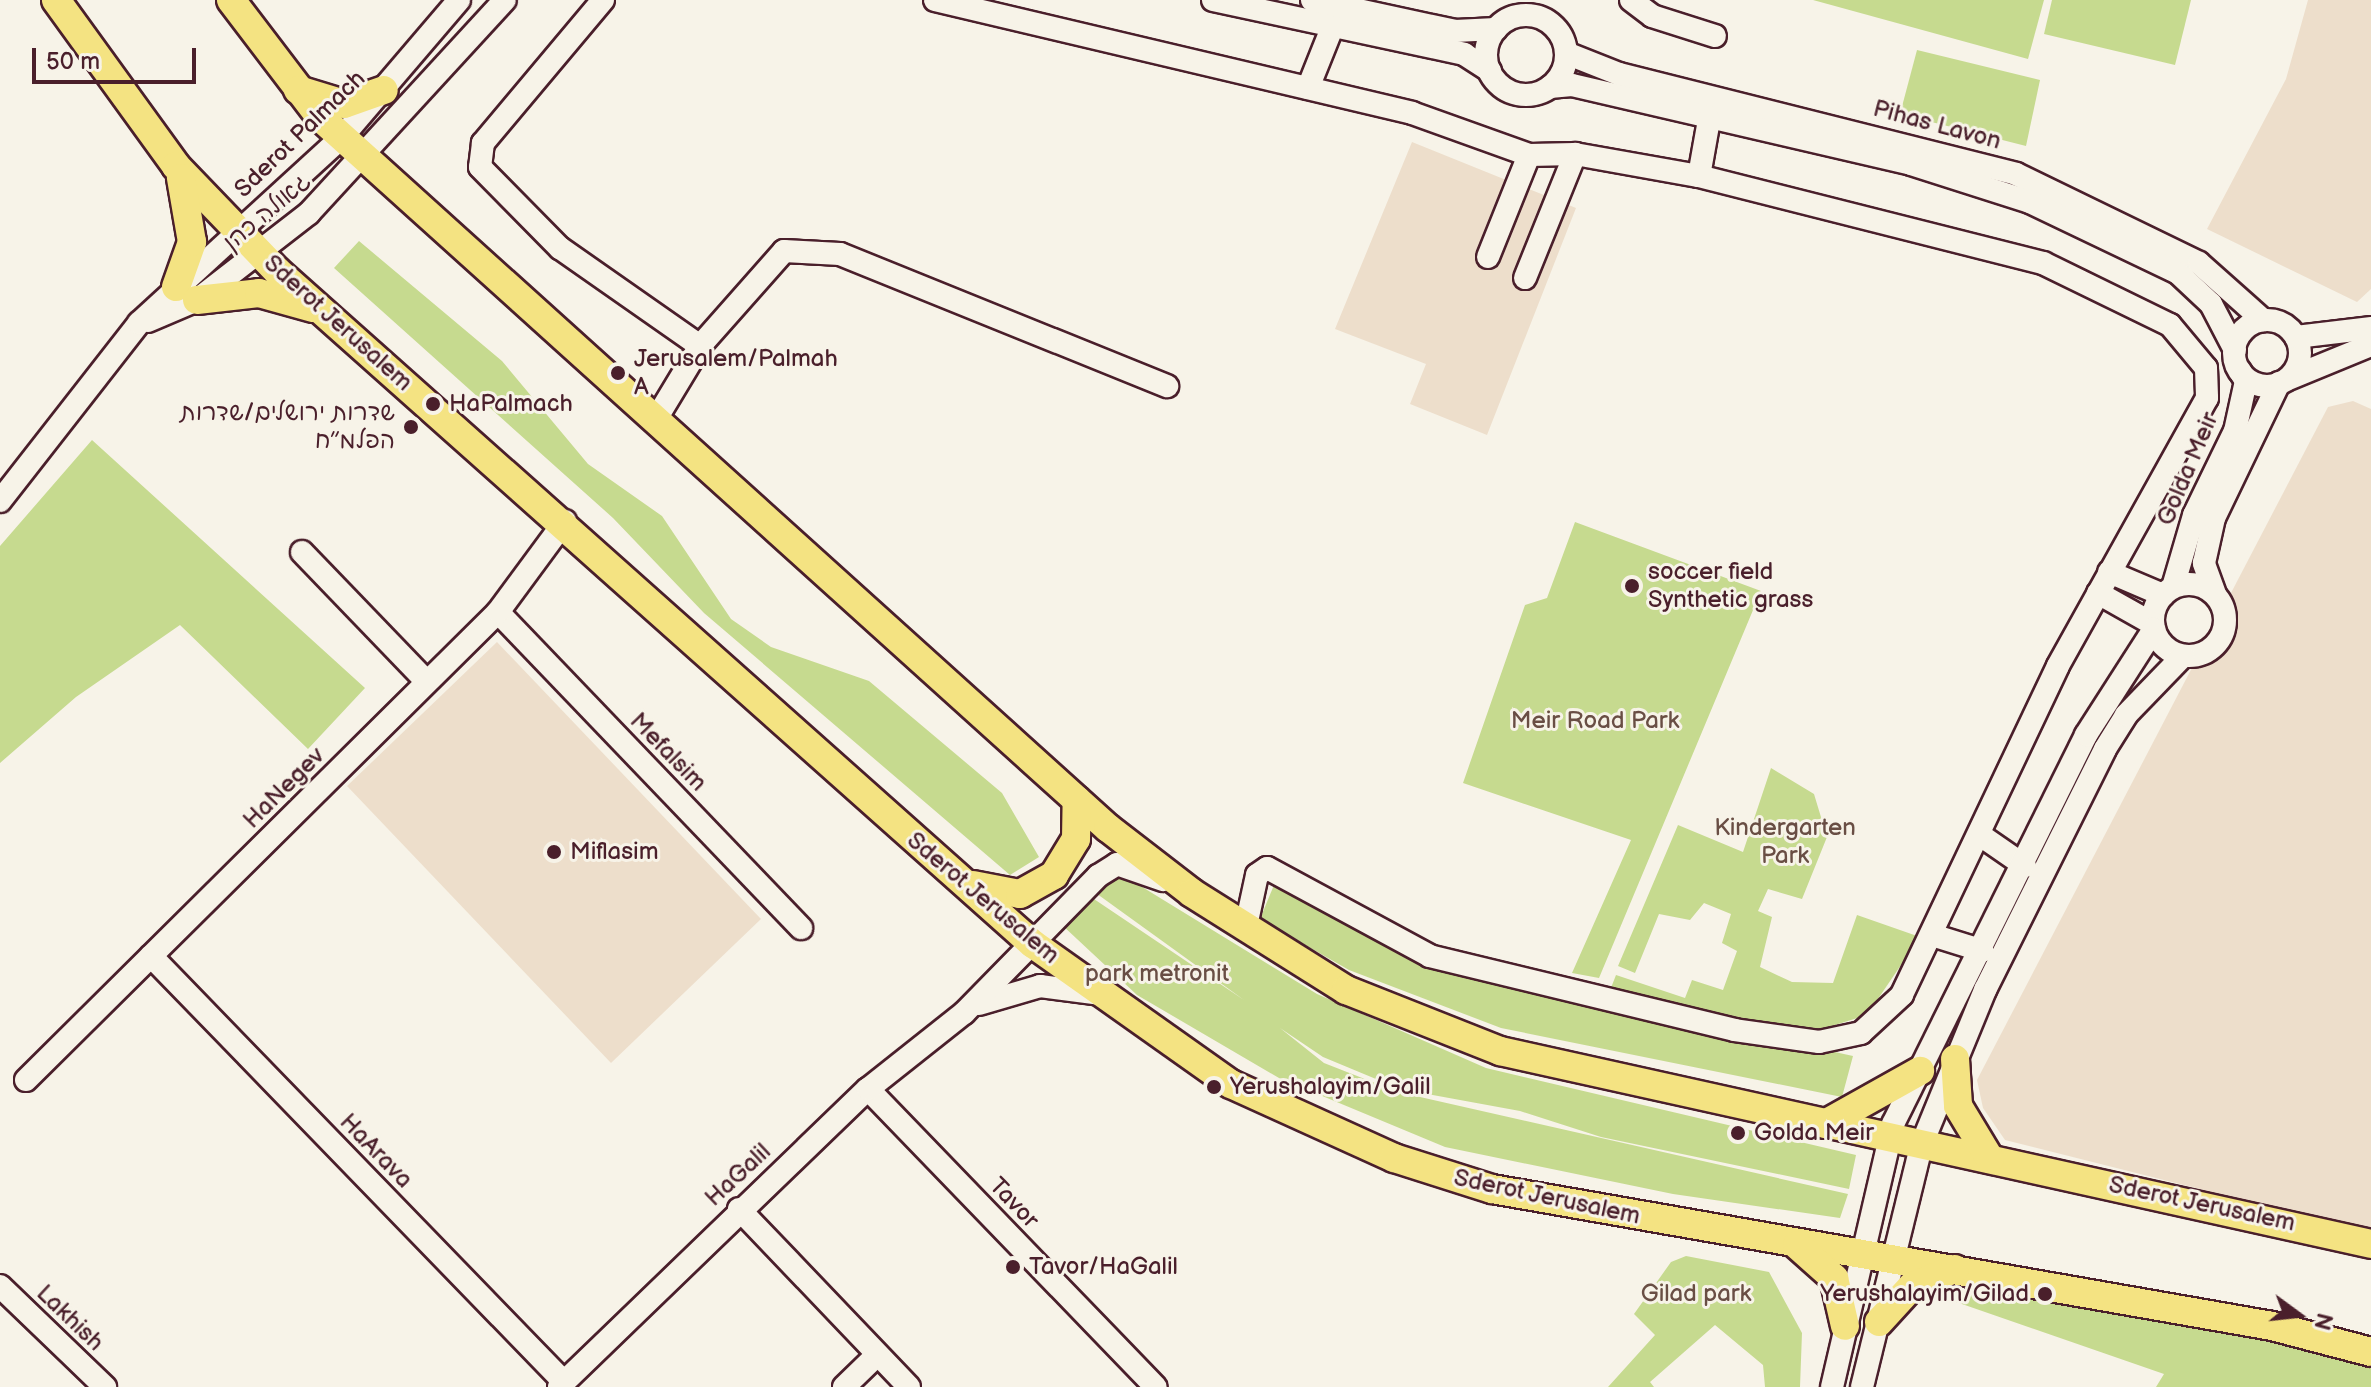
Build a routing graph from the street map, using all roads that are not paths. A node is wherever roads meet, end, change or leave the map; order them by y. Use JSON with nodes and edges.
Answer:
{"nodes":[{"id":1,"x":56,"y":0,"type":"edge"},
{"id":2,"x":231,"y":0,"type":"edge"},
{"id":3,"x":459,"y":0,"type":"edge"},
{"id":4,"x":505,"y":0,"type":"edge"},
{"id":5,"x":603,"y":0,"type":"edge"},
{"id":6,"x":935,"y":0,"type":"edge"},
{"id":7,"x":1213,"y":0,"type":"edge"},
{"id":8,"x":1312,"y":0,"type":"edge"},
{"id":9,"x":1556,"y":0,"type":"edge"},
{"id":10,"x":1631,"y":0,"type":"edge"},
{"id":11,"x":1358,"y":5,"type":"edge"},
{"id":12,"x":1508,"y":15,"type":"edge"},
{"id":13,"x":1551,"y":23,"type":"junction"},
{"id":14,"x":1332,"y":28,"type":"junction"},
{"id":15,"x":1715,"y":36,"type":"dead end"},
{"id":16,"x":1566,"y":53,"type":"junction"},
{"id":17,"x":1490,"y":71,"type":"junction"},
{"id":18,"x":1550,"y":87,"type":"junction"},
{"id":19,"x":294,"y":88,"type":"junction"},
{"id":20,"x":1308,"y":88,"type":"junction"},
{"id":21,"x":384,"y":90,"type":"junction"},
{"id":22,"x":1709,"y":120,"type":"junction"},
{"id":23,"x":342,"y":137,"type":"junction"},
{"id":24,"x":1575,"y":154,"type":"junction"},
{"id":25,"x":1529,"y":155,"type":"junction"},
{"id":26,"x":365,"y":157,"type":"junction"},
{"id":27,"x":176,"y":166,"type":"junction"},
{"id":28,"x":1699,"y":176,"type":"junction"},
{"id":29,"x":237,"y":230,"type":"junction"},
{"id":30,"x":259,"y":253,"type":"junction"},
{"id":31,"x":1488,"y":257,"type":"dead end"},
{"id":32,"x":1525,"y":278,"type":"dead end"},
{"id":33,"x":186,"y":294,"type":"junction"},
{"id":34,"x":322,"y":311,"type":"junction"},
{"id":35,"x":2263,"y":320,"type":"junction"},
{"id":36,"x":2371,"y":328,"type":"edge"},
{"id":37,"x":2296,"y":337,"type":"junction"},
{"id":38,"x":2371,"y":345,"type":"edge"},
{"id":39,"x":700,"y":346,"type":"junction"},
{"id":40,"x":2237,"y":361,"type":"junction"},
{"id":41,"x":2283,"y":381,"type":"junction"},
{"id":42,"x":1167,"y":386,"type":"dead end"},
{"id":43,"x":656,"y":419,"type":"junction"},
{"id":44,"x":0,"y":501,"type":"edge"},
{"id":45,"x":565,"y":521,"type":"junction"},
{"id":46,"x":302,"y":552,"type":"dead end"},
{"id":47,"x":2109,"y":572,"type":"junction"},
{"id":48,"x":2168,"y":591,"type":"junction"},
{"id":49,"x":2098,"y":593,"type":"junction"},
{"id":50,"x":2215,"y":594,"type":"junction"},
{"id":51,"x":498,"y":612,"type":"junction"},
{"id":52,"x":2154,"y":627,"type":"junction"},
{"id":53,"x":2183,"y":656,"type":"junction"},
{"id":54,"x":427,"y":682,"type":"junction"},
{"id":55,"x":1077,"y":800,"type":"junction"},
{"id":56,"x":1983,"y":837,"type":"junction"},
{"id":57,"x":2025,"y":866,"type":"junction"},
{"id":58,"x":958,"y":878,"type":"junction"},
{"id":59,"x":1192,"y":893,"type":"junction"},
{"id":60,"x":1246,"y":926,"type":"junction"},
{"id":61,"x":801,"y":928,"type":"dead end"},
{"id":62,"x":1932,"y":935,"type":"junction"},
{"id":63,"x":1033,"y":944,"type":"junction"},
{"id":64,"x":1983,"y":951,"type":"junction"},
{"id":65,"x":151,"y":956,"type":"junction"},
{"id":66,"x":1102,"y":994,"type":"junction"},
{"id":67,"x":964,"y":1013,"type":"junction"},
{"id":68,"x":1955,"y":1059,"type":"junction"},
{"id":69,"x":1920,"y":1071,"type":"junction"},
{"id":70,"x":26,"y":1080,"type":"dead end"},
{"id":71,"x":868,"y":1089,"type":"junction"},
{"id":72,"x":1825,"y":1124,"type":"junction"},
{"id":73,"x":1890,"y":1138,"type":"junction"},
{"id":74,"x":1921,"y":1146,"type":"junction"},
{"id":75,"x":1990,"y":1159,"type":"junction"},
{"id":76,"x":739,"y":1209,"type":"junction"},
{"id":77,"x":1793,"y":1242,"type":"junction"},
{"id":78,"x":2371,"y":1244,"type":"edge"},
{"id":79,"x":1862,"y":1254,"type":"junction"},
{"id":80,"x":1894,"y":1258,"type":"junction"},
{"id":81,"x":1958,"y":1269,"type":"junction"},
{"id":82,"x":0,"y":1286,"type":"edge"},
{"id":83,"x":1879,"y":1322,"type":"junction"},
{"id":84,"x":1845,"y":1326,"type":"junction"},
{"id":85,"x":2371,"y":1352,"type":"edge"},
{"id":86,"x":877,"y":1355,"type":"junction"},
{"id":87,"x":561,"y":1384,"type":"edge"},
{"id":88,"x":105,"y":1387,"type":"edge"},
{"id":89,"x":844,"y":1387,"type":"edge"},
{"id":90,"x":909,"y":1387,"type":"edge"},
{"id":91,"x":1156,"y":1387,"type":"edge"},
{"id":92,"x":1832,"y":1387,"type":"edge"},
{"id":93,"x":1862,"y":1387,"type":"edge"}],
"edges":[{"from":1,"to":27,"type":"main road","name":"Sderot Jerusalem"},
{"from":2,"to":19,"type":"main road","name":"Sderot Jerusalem"},
{"from":3,"to":21,"type":"street","name":"Sderot Palmach"},
{"from":4,"to":26,"type":"street"},
{"from":5,"to":39,"type":"street"},
{"from":6,"to":20,"type":"street"},
{"from":7,"to":14,"type":"street"},
{"from":8,"to":11,"type":"street"},
{"from":9,"to":13,"type":"street"},
{"from":10,"to":15,"type":"street"},
{"from":11,"to":12,"type":"street"},
{"from":12,"to":13,"type":"street"},
{"from":12,"to":17,"type":"street"},
{"from":13,"to":16,"type":"street"},
{"from":14,"to":17,"type":"street"},
{"from":14,"to":20,"type":"street"},
{"from":16,"to":18,"type":"street"},
{"from":16,"to":35,"type":"street","name":"Pihas Lavon"},
{"from":17,"to":18,"type":"street"},
{"from":18,"to":22,"type":"street","name":"Pihas Lavon"},
{"from":19,"to":21,"type":"main road"},
{"from":19,"to":23,"type":"main road","name":"Sderot Jerusalem"},
{"from":20,"to":25,"type":"street"},
{"from":21,"to":23,"type":"street","name":"Sderot Palmach"},
{"from":22,"to":28,"type":"street"},
{"from":22,"to":40,"type":"street","name":"Pihas Lavon"},
{"from":23,"to":26,"type":"main road","name":"Sderot Jerusalem"},
{"from":23,"to":29,"type":"street","name":"Sderot Palmach"},
{"from":24,"to":25,"type":"street"},
{"from":24,"to":28,"type":"street"},
{"from":24,"to":32,"type":"street"},
{"from":25,"to":31,"type":"street"},
{"from":26,"to":30,"type":"street","name":"גאולה כהן"},
{"from":26,"to":43,"type":"main road","name":"Sderot Jerusalem"},
{"from":27,"to":29,"type":"main road","name":"Sderot Jerusalem"},
{"from":27,"to":33,"type":"main road"},
{"from":28,"to":47,"type":"street"},
{"from":29,"to":30,"type":"main road","name":"Sderot Jerusalem"},
{"from":29,"to":33,"type":"street","name":"גאולה כהן"},
{"from":30,"to":33,"type":"street","name":"גאולה כהן"},
{"from":30,"to":34,"type":"main road","name":"Sderot Jerusalem"},
{"from":33,"to":34,"type":"main road"},
{"from":33,"to":44,"type":"street"},
{"from":34,"to":45,"type":"main road","name":"Sderot Jerusalem"},
{"from":35,"to":37,"type":"street"},
{"from":35,"to":40,"type":"street"},
{"from":36,"to":37,"type":"street"},
{"from":37,"to":41,"type":"street"},
{"from":38,"to":41,"type":"street"},
{"from":39,"to":42,"type":"street"},
{"from":39,"to":43,"type":"street"},
{"from":40,"to":41,"type":"street"},
{"from":40,"to":48,"type":"street","name":"Golda Meir"},
{"from":41,"to":50,"type":"street","name":"Golda Meir"},
{"from":43,"to":55,"type":"main road","name":"Sderot Jerusalem"},
{"from":45,"to":51,"type":"street","name":"HaNegev"},
{"from":45,"to":58,"type":"main road","name":"Sderot Jerusalem"},
{"from":46,"to":54,"type":"street"},
{"from":47,"to":48,"type":"street"},
{"from":47,"to":49,"type":"street"},
{"from":48,"to":50,"type":"street"},
{"from":48,"to":52,"type":"street"},
{"from":49,"to":52,"type":"street"},
{"from":49,"to":56,"type":"street"},
{"from":50,"to":53,"type":"street"},
{"from":51,"to":54,"type":"street","name":"HaNegev"},
{"from":51,"to":61,"type":"street","name":"Mefalsim"},
{"from":52,"to":53,"type":"street"},
{"from":52,"to":57,"type":"street"},
{"from":53,"to":68,"type":"street"},
{"from":54,"to":65,"type":"street","name":"HaNegev"},
{"from":55,"to":58,"type":"main road"},
{"from":55,"to":59,"type":"main road","name":"Sderot Jerusalem"},
{"from":56,"to":57,"type":"street"},
{"from":56,"to":62,"type":"street"},
{"from":57,"to":64,"type":"street"},
{"from":58,"to":63,"type":"main road","name":"Sderot Jerusalem"},
{"from":59,"to":60,"type":"main road","name":"Sderot Jerusalem"},
{"from":59,"to":63,"type":"street","name":"HaGalil"},
{"from":60,"to":62,"type":"street"},
{"from":60,"to":72,"type":"main road","name":"Sderot Jerusalem"},
{"from":62,"to":64,"type":"street"},
{"from":63,"to":66,"type":"main road","name":"Sderot Jerusalem"},
{"from":63,"to":67,"type":"street","name":"HaGalil"},
{"from":64,"to":69,"type":"street"},
{"from":65,"to":70,"type":"street","name":"HaNegev"},
{"from":65,"to":87,"type":"street","name":"HaArava"},
{"from":66,"to":67,"type":"street","name":"HaGalil"},
{"from":66,"to":77,"type":"main road","name":"Sderot Jerusalem"},
{"from":67,"to":71,"type":"street","name":"HaGalil"},
{"from":68,"to":74,"type":"street"},
{"from":68,"to":75,"type":"main road"},
{"from":69,"to":72,"type":"main road"},
{"from":69,"to":73,"type":"street"},
{"from":71,"to":76,"type":"street","name":"HaGalil"},
{"from":71,"to":91,"type":"street","name":"Tavor"},
{"from":72,"to":73,"type":"main road","name":"Sderot Jerusalem"},
{"from":73,"to":74,"type":"main road","name":"Sderot Jerusalem"},
{"from":73,"to":79,"type":"street"},
{"from":74,"to":75,"type":"main road","name":"Sderot Jerusalem"},
{"from":74,"to":80,"type":"street"},
{"from":75,"to":78,"type":"main road","name":"Sderot Jerusalem"},
{"from":76,"to":86,"type":"street"},
{"from":76,"to":87,"type":"street","name":"HaGalil"},
{"from":77,"to":79,"type":"main road","name":"Sderot Jerusalem"},
{"from":77,"to":84,"type":"main road"},
{"from":79,"to":80,"type":"main road","name":"Sderot Jerusalem"},
{"from":79,"to":84,"type":"street"},
{"from":80,"to":81,"type":"main road","name":"Sderot Jerusalem"},
{"from":80,"to":83,"type":"street"},
{"from":81,"to":83,"type":"main road"},
{"from":81,"to":85,"type":"main road","name":"Sderot Jerusalem"},
{"from":82,"to":88,"type":"street","name":"Lakhish"},
{"from":83,"to":93,"type":"street"},
{"from":84,"to":92,"type":"street"},
{"from":86,"to":89,"type":"street"},
{"from":86,"to":90,"type":"street"}]}
